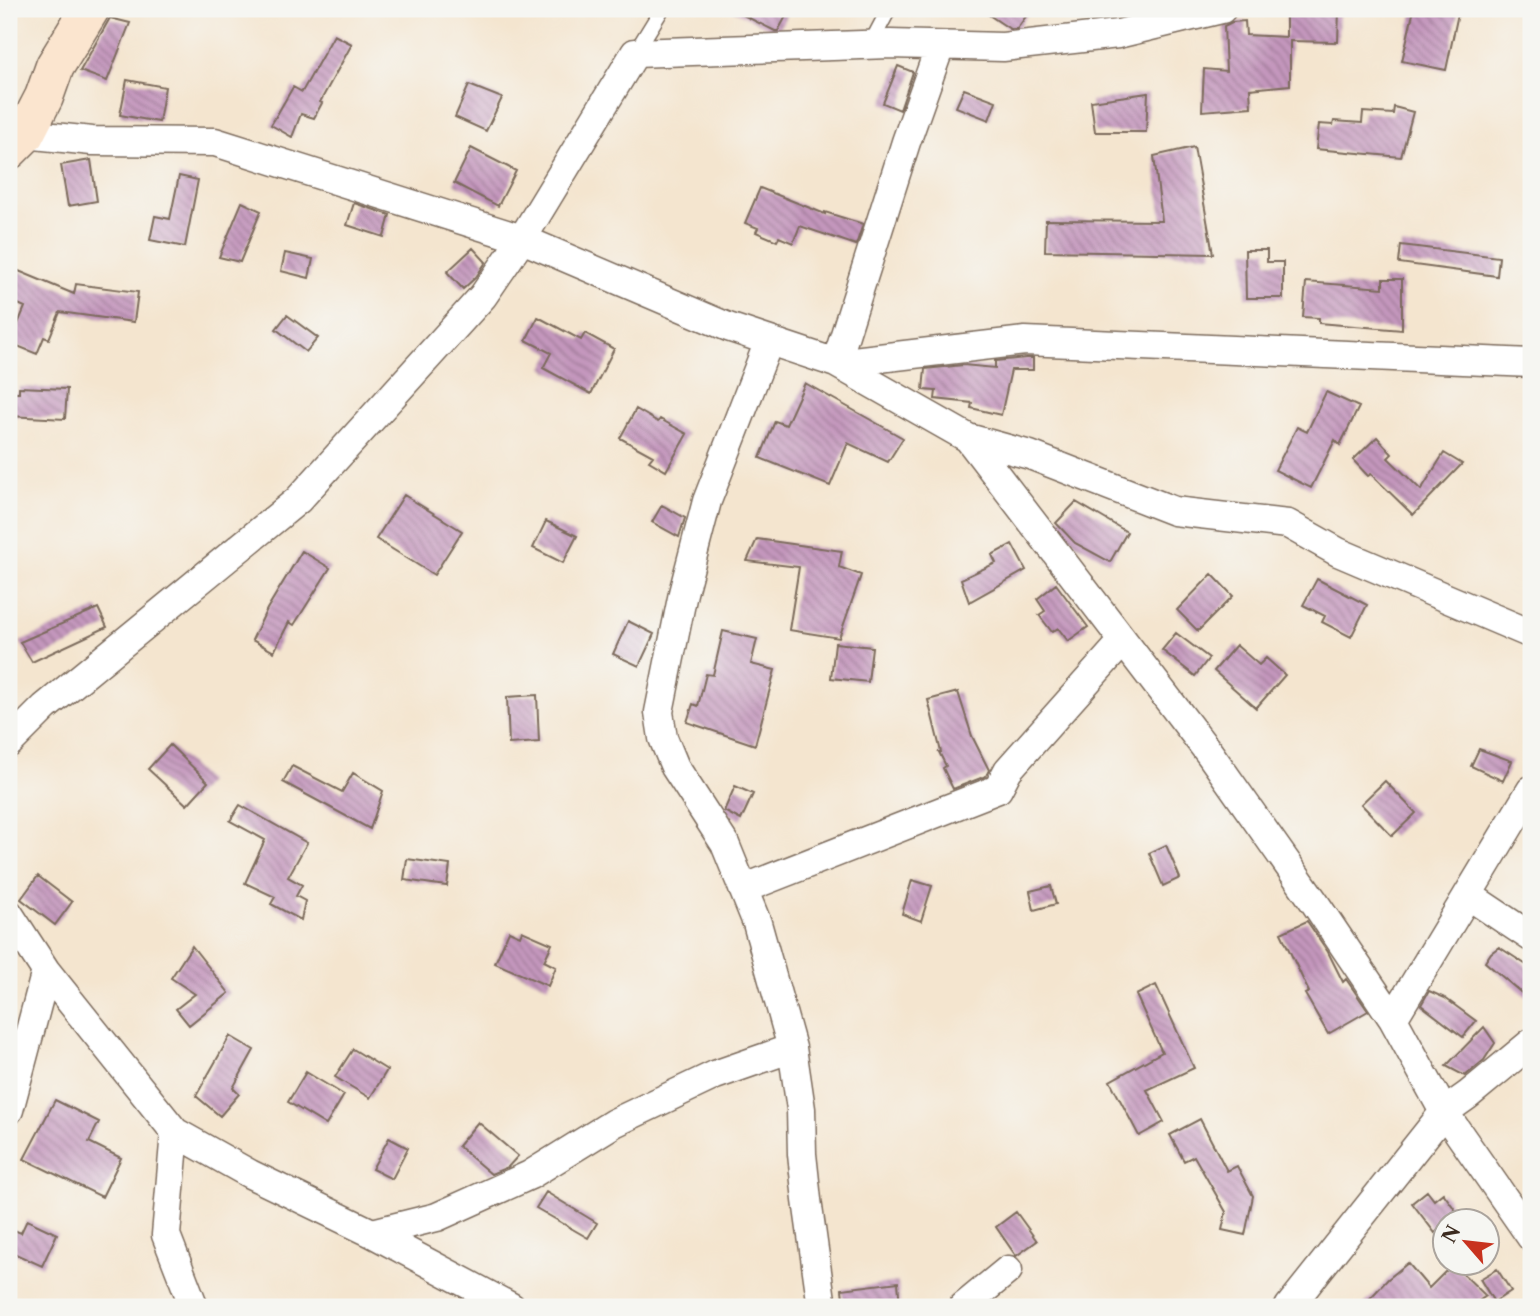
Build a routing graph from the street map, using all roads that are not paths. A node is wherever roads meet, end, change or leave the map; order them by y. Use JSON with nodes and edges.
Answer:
{"nodes":[{"id":1,"x":90,"y":9,"type":"edge"},
{"id":2,"x":662,"y":9,"type":"edge"},
{"id":3,"x":888,"y":9,"type":"edge"},
{"id":4,"x":1222,"y":9,"type":"edge"},
{"id":5,"x":870,"y":45,"type":"junction"},
{"id":6,"x":940,"y":46,"type":"junction"},
{"id":7,"x":635,"y":53,"type":"junction"},
{"id":8,"x":17,"y":142,"type":"edge"},
{"id":9,"x":522,"y":239,"type":"junction"},
{"id":10,"x":769,"y":341,"type":"junction"},
{"id":11,"x":836,"y":363,"type":"junction"},
{"id":12,"x":1531,"y":363,"type":"edge"},
{"id":13,"x":968,"y":438,"type":"junction"},
{"id":14,"x":1531,"y":634,"type":"edge"},
{"id":15,"x":1123,"y":641,"type":"junction"},
{"id":16,"x":9,"y":743,"type":"edge"},
{"id":17,"x":1531,"y":790,"type":"edge"},
{"id":18,"x":744,"y":889,"type":"junction"},
{"id":19,"x":1468,"y":895,"type":"junction"},
{"id":20,"x":9,"y":914,"type":"edge"},
{"id":21,"x":1531,"y":937,"type":"edge"},
{"id":22,"x":47,"y":971,"type":"junction"},
{"id":23,"x":1393,"y":1019,"type":"junction"},
{"id":24,"x":1531,"y":1043,"type":"edge"},
{"id":25,"x":792,"y":1048,"type":"junction"},
{"id":26,"x":9,"y":1110,"type":"edge"},
{"id":27,"x":1444,"y":1112,"type":"junction"},
{"id":28,"x":175,"y":1132,"type":"junction"},
{"id":29,"x":372,"y":1233,"type":"junction"},
{"id":30,"x":1531,"y":1237,"type":"edge"},
{"id":31,"x":1008,"y":1270,"type":"dead end"},
{"id":32,"x":194,"y":1307,"type":"edge"},
{"id":33,"x":511,"y":1307,"type":"edge"},
{"id":34,"x":822,"y":1307,"type":"edge"},
{"id":35,"x":963,"y":1307,"type":"edge"},
{"id":36,"x":1289,"y":1307,"type":"edge"}],
"edges":[{"from":1,"to":8,"type":"main road"},
{"from":2,"to":7,"type":"lane"},
{"from":3,"to":5,"type":"lane"},
{"from":4,"to":6,"type":"street"},
{"from":5,"to":6,"type":"street"},
{"from":5,"to":7,"type":"street"},
{"from":6,"to":11,"type":"street"},
{"from":7,"to":9,"type":"street"},
{"from":8,"to":9,"type":"street"},
{"from":9,"to":10,"type":"street"},
{"from":9,"to":16,"type":"street"},
{"from":10,"to":11,"type":"street"},
{"from":10,"to":18,"type":"street"},
{"from":11,"to":12,"type":"street"},
{"from":11,"to":13,"type":"street"},
{"from":13,"to":14,"type":"street"},
{"from":13,"to":15,"type":"street"},
{"from":15,"to":18,"type":"street"},
{"from":15,"to":23,"type":"street"},
{"from":17,"to":19,"type":"street"},
{"from":18,"to":25,"type":"street"},
{"from":19,"to":21,"type":"street"},
{"from":19,"to":23,"type":"street"},
{"from":20,"to":22,"type":"street"},
{"from":22,"to":26,"type":"street"},
{"from":22,"to":28,"type":"street"},
{"from":23,"to":27,"type":"street"},
{"from":24,"to":27,"type":"street"},
{"from":25,"to":29,"type":"street"},
{"from":25,"to":34,"type":"street"},
{"from":27,"to":30,"type":"street"},
{"from":27,"to":36,"type":"street"},
{"from":28,"to":29,"type":"street"},
{"from":28,"to":32,"type":"street"},
{"from":29,"to":33,"type":"street"},
{"from":31,"to":35,"type":"street"}]}
